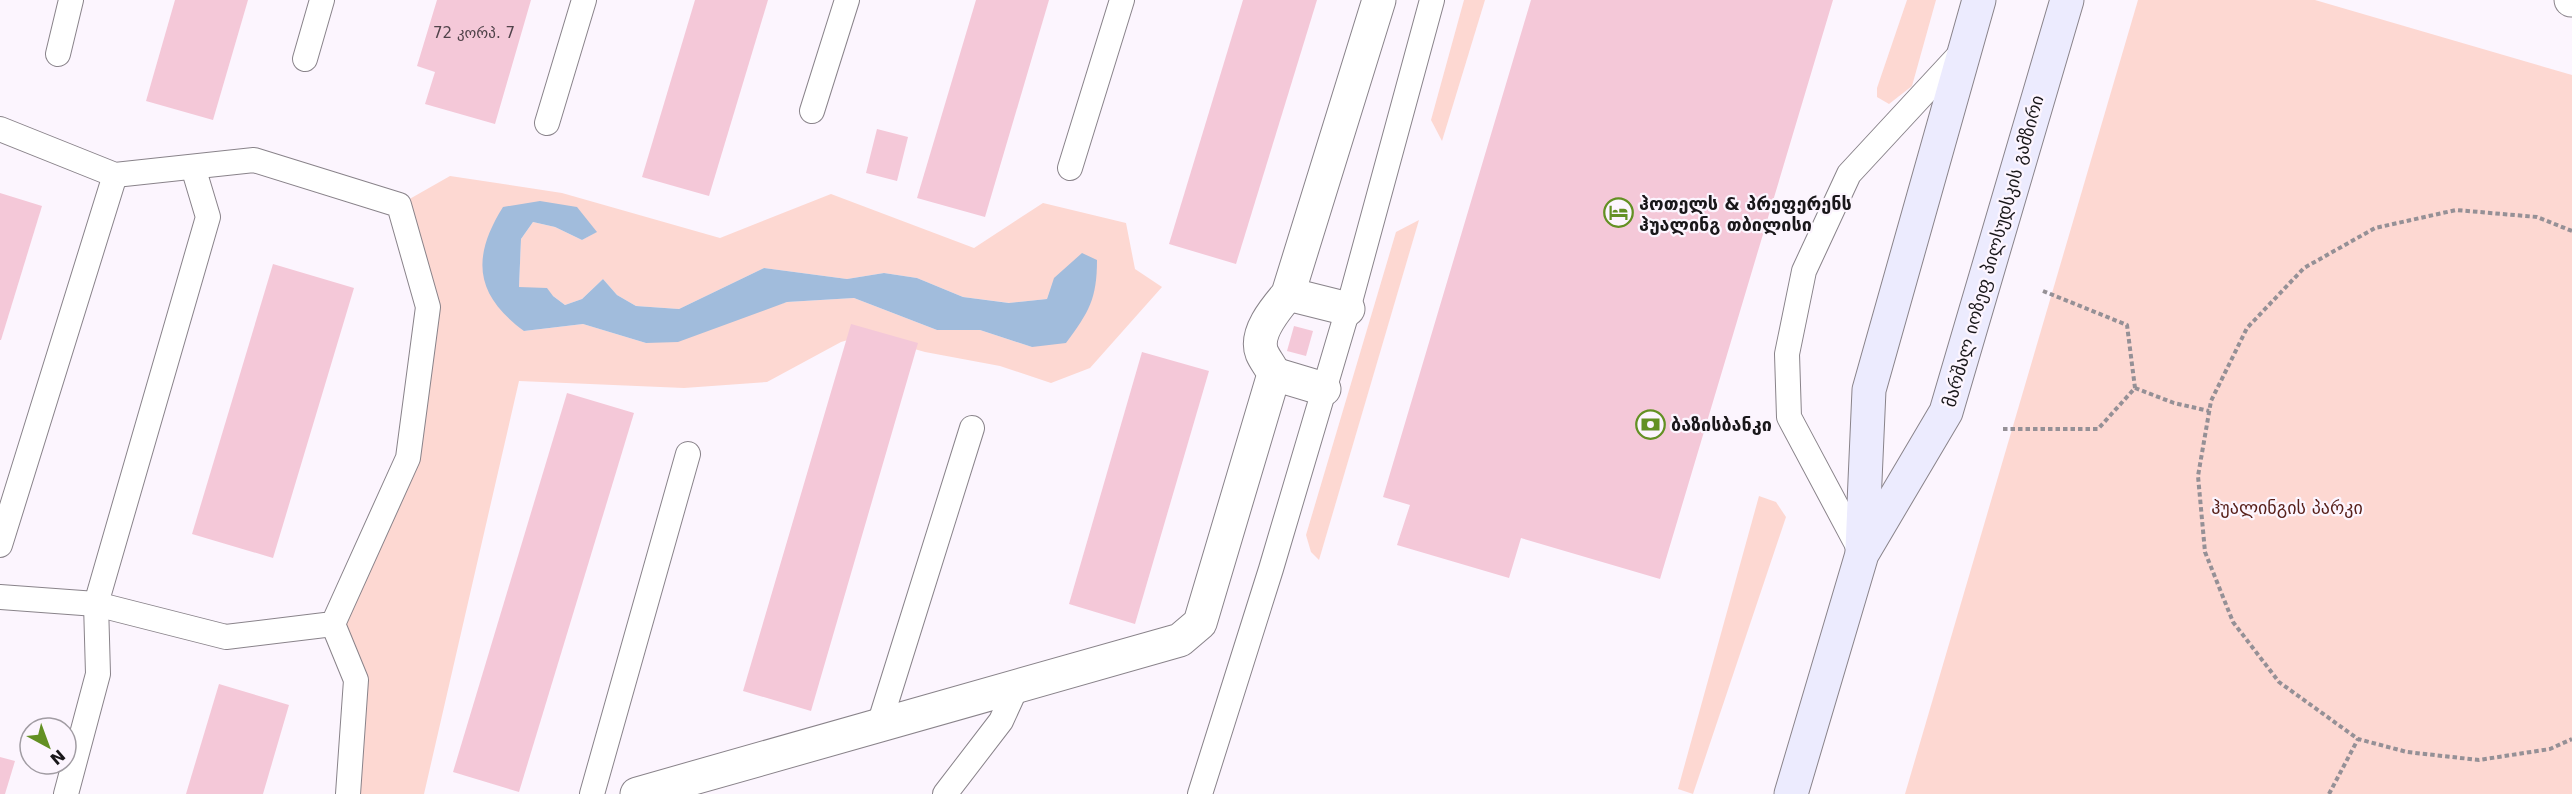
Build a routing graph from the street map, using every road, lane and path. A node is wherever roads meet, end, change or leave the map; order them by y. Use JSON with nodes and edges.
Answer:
{"nodes":[{"id":1,"x":71,"y":0,"type":"edge"},
{"id":2,"x":322,"y":0,"type":"edge"},
{"id":3,"x":584,"y":0,"type":"edge"},
{"id":4,"x":847,"y":0,"type":"edge"},
{"id":5,"x":1122,"y":0,"type":"edge"},
{"id":6,"x":1379,"y":0,"type":"edge"},
{"id":7,"x":1432,"y":0,"type":"edge"},
{"id":8,"x":1979,"y":0,"type":"edge"},
{"id":9,"x":2067,"y":0,"type":"edge"},
{"id":10,"x":1965,"y":49,"type":"junction"},
{"id":11,"x":58,"y":54,"type":"dead end"},
{"id":12,"x":305,"y":59,"type":"dead end"},
{"id":13,"x":812,"y":111,"type":"dead end"},
{"id":14,"x":547,"y":123,"type":"dead end"},
{"id":15,"x":0,"y":129,"type":"edge"},
{"id":16,"x":193,"y":167,"type":"junction"},
{"id":17,"x":1070,"y":168,"type":"dead end"},
{"id":18,"x":115,"y":175,"type":"junction"},
{"id":19,"x":2572,"y":231,"type":"edge"},
{"id":20,"x":2043,"y":291,"type":"dead end"},
{"id":21,"x":1288,"y":294,"type":"junction"},
{"id":22,"x":1348,"y":309,"type":"junction"},
{"id":23,"x":1274,"y":374,"type":"junction"},
{"id":24,"x":2135,"y":388,"type":"junction"},
{"id":25,"x":1324,"y":389,"type":"junction"},
{"id":26,"x":2209,"y":411,"type":"junction"},
{"id":27,"x":972,"y":428,"type":"dead end"},
{"id":28,"x":2003,"y":429,"type":"dead end"},
{"id":29,"x":688,"y":454,"type":"dead end"},
{"id":30,"x":0,"y":544,"type":"edge"},
{"id":31,"x":1862,"y":554,"type":"junction"},
{"id":32,"x":0,"y":597,"type":"edge"},
{"id":33,"x":96,"y":604,"type":"junction"},
{"id":34,"x":333,"y":624,"type":"junction"},
{"id":35,"x":1017,"y":686,"type":"junction"},
{"id":36,"x":879,"y":725,"type":"junction"},
{"id":37,"x":2358,"y":738,"type":"junction"},
{"id":38,"x":2572,"y":739,"type":"edge"},
{"id":39,"x":66,"y":794,"type":"edge"},
{"id":40,"x":348,"y":794,"type":"edge"},
{"id":41,"x":592,"y":794,"type":"edge"},
{"id":42,"x":637,"y":794,"type":"edge"},
{"id":43,"x":945,"y":794,"type":"edge"},
{"id":44,"x":1200,"y":794,"type":"edge"},
{"id":45,"x":1791,"y":794,"type":"edge"},
{"id":46,"x":2329,"y":794,"type":"edge"}],
"edges":[{"from":1,"to":11,"type":"lane"},
{"from":2,"to":12,"type":"lane"},
{"from":3,"to":14,"type":"lane"},
{"from":4,"to":13,"type":"lane"},
{"from":5,"to":17,"type":"lane"},
{"from":6,"to":21,"type":"street"},
{"from":7,"to":22,"type":"lane"},
{"from":8,"to":10,"type":"main road","name":"მარშალ იოზეფ პილსუდსკის გამზირი"},
{"from":9,"to":31,"type":"main road","name":"მარშალ იოზეფ პილსუდსკის გამზირი"},
{"from":10,"to":31,"type":"main road","name":"მარშალ იოზეფ პილსუდსკის გამზირი"},
{"from":10,"to":31,"type":"lane"},
{"from":15,"to":18,"type":"lane"},
{"from":16,"to":18,"type":"lane"},
{"from":16,"to":33,"type":"lane"},
{"from":16,"to":34,"type":"lane"},
{"from":18,"to":30,"type":"lane"},
{"from":19,"to":26,"type":"path"},
{"from":20,"to":24,"type":"path"},
{"from":21,"to":22,"type":"street"},
{"from":21,"to":23,"type":"street"},
{"from":22,"to":25,"type":"lane"},
{"from":23,"to":25,"type":"street"},
{"from":23,"to":35,"type":"street"},
{"from":24,"to":26,"type":"path"},
{"from":24,"to":28,"type":"path"},
{"from":25,"to":44,"type":"lane"},
{"from":26,"to":37,"type":"path"},
{"from":27,"to":36,"type":"lane"},
{"from":29,"to":41,"type":"lane"},
{"from":31,"to":45,"type":"main road","name":"მარშალ იოზეფ პილსუდსკის გამზირი"},
{"from":32,"to":33,"type":"lane"},
{"from":33,"to":34,"type":"lane"},
{"from":33,"to":39,"type":"lane"},
{"from":34,"to":40,"type":"lane"},
{"from":35,"to":36,"type":"street"},
{"from":35,"to":43,"type":"lane"},
{"from":36,"to":42,"type":"street"},
{"from":37,"to":38,"type":"path"},
{"from":37,"to":46,"type":"path"}]}
